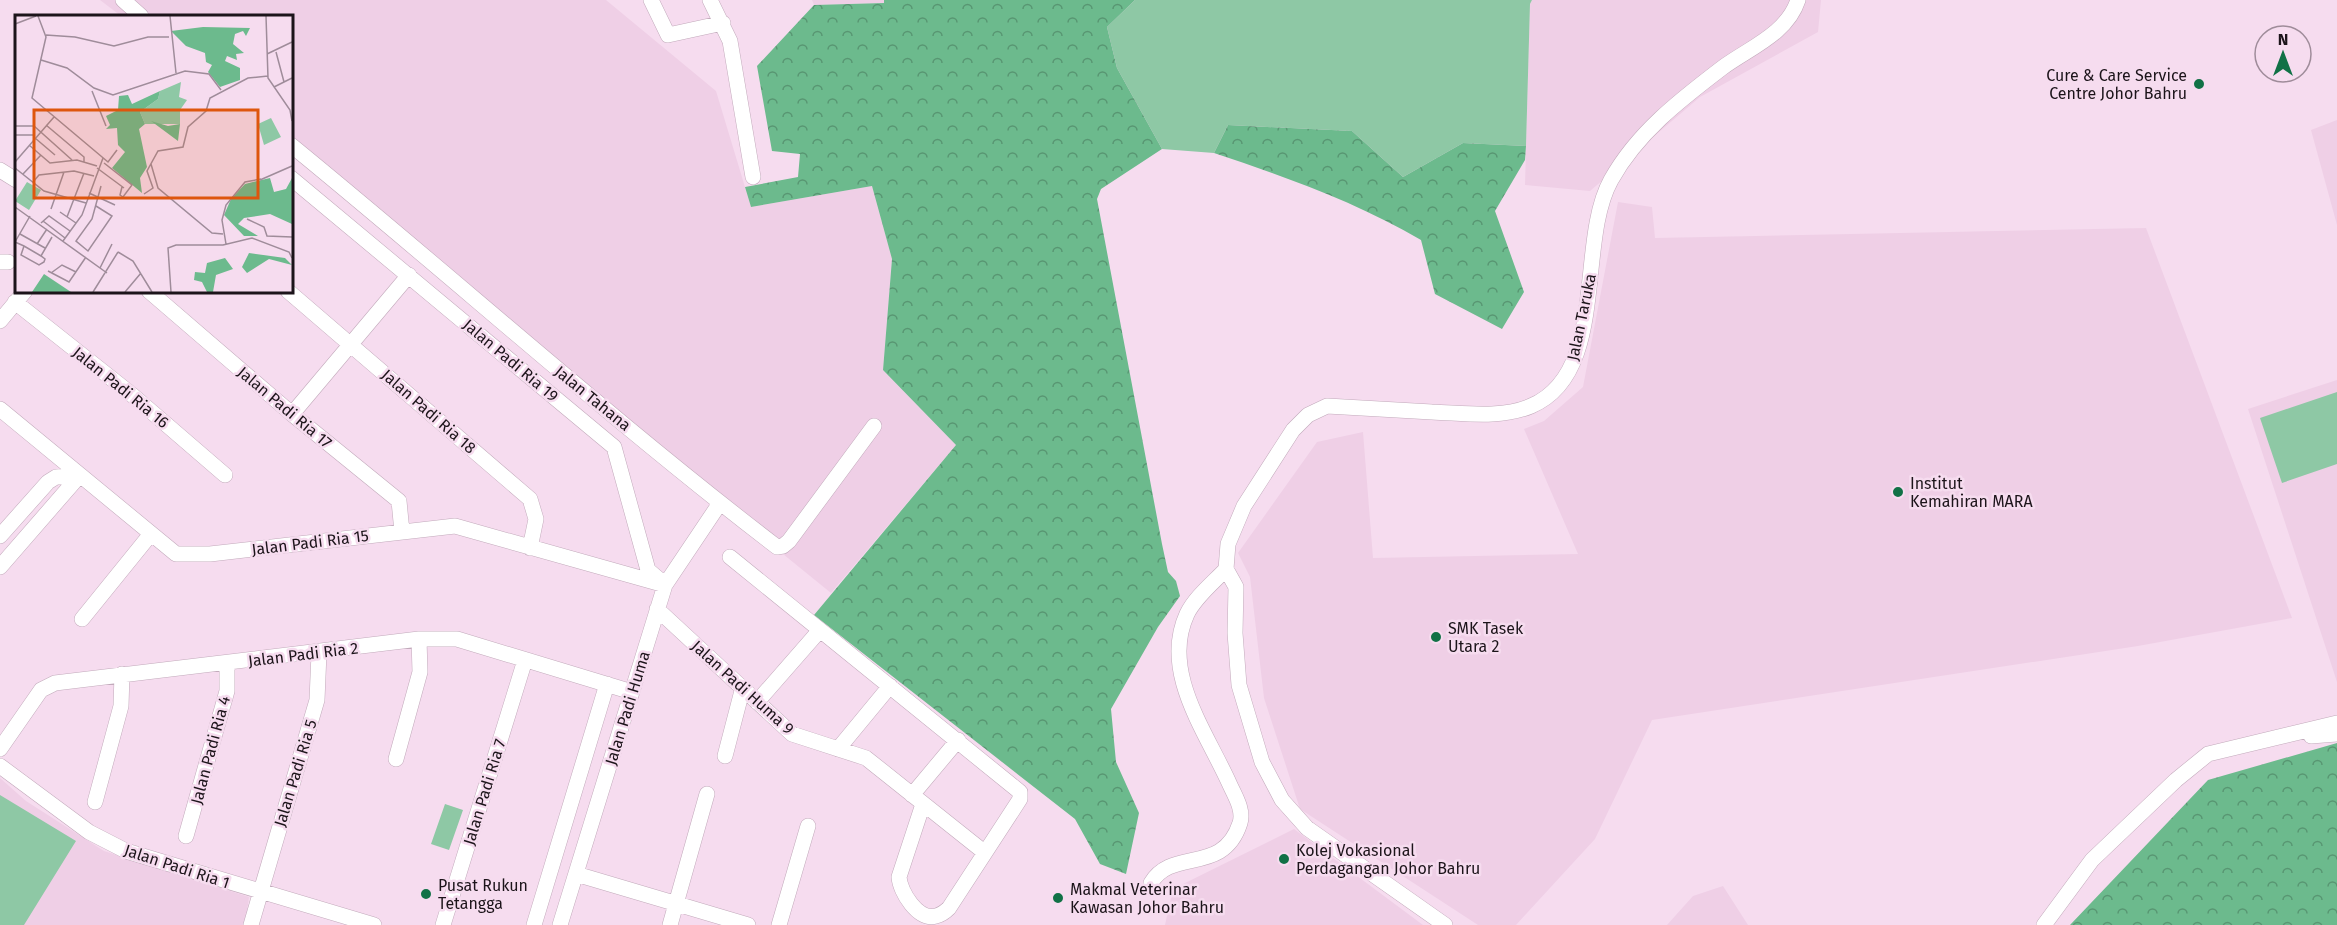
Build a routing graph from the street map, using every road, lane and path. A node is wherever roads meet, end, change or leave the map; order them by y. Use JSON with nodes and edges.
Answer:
{"nodes":[{"id":1,"x":123,"y":0,"type":"edge"},
{"id":2,"x":651,"y":0,"type":"edge"},
{"id":3,"x":710,"y":0,"type":"edge"},
{"id":4,"x":1798,"y":0,"type":"edge"},
{"id":5,"x":140,"y":15,"type":"edge"},
{"id":6,"x":723,"y":23,"type":"junction"},
{"id":7,"x":292,"y":146,"type":"edge"},
{"id":8,"x":0,"y":170,"type":"edge"},
{"id":9,"x":753,"y":177,"type":"dead end"},
{"id":10,"x":15,"y":179,"type":"edge"},
{"id":11,"x":292,"y":179,"type":"edge"},
{"id":12,"x":409,"y":275,"type":"junction"},
{"id":13,"x":150,"y":292,"type":"edge"},
{"id":14,"x":289,"y":292,"type":"edge"},
{"id":15,"x":20,"y":297,"type":"edge"},
{"id":16,"x":0,"y":321,"type":"edge"},
{"id":17,"x":351,"y":344,"type":"junction"},
{"id":18,"x":0,"y":409,"type":"edge"},
{"id":19,"x":292,"y":414,"type":"junction"},
{"id":20,"x":874,"y":426,"type":"dead end"},
{"id":21,"x":80,"y":475,"type":"junction"},
{"id":22,"x":225,"y":475,"type":"dead end"},
{"id":23,"x":720,"y":503,"type":"junction"},
{"id":24,"x":402,"y":531,"type":"junction"},
{"id":25,"x":150,"y":535,"type":"junction"},
{"id":26,"x":0,"y":536,"type":"edge"},
{"id":27,"x":530,"y":548,"type":"junction"},
{"id":28,"x":730,"y":557,"type":"dead end"},
{"id":29,"x":0,"y":567,"type":"edge"},
{"id":30,"x":1226,"y":569,"type":"junction"},
{"id":31,"x":665,"y":585,"type":"junction"},
{"id":32,"x":657,"y":609,"type":"junction"},
{"id":33,"x":82,"y":620,"type":"dead end"},
{"id":34,"x":820,"y":630,"type":"junction"},
{"id":35,"x":419,"y":639,"type":"junction"},
{"id":36,"x":319,"y":653,"type":"junction"},
{"id":37,"x":525,"y":660,"type":"junction"},
{"id":38,"x":227,"y":663,"type":"junction"},
{"id":39,"x":122,"y":674,"type":"junction"},
{"id":40,"x":607,"y":684,"type":"junction"},
{"id":41,"x":890,"y":686,"type":"junction"},
{"id":42,"x":743,"y":687,"type":"junction"},
{"id":43,"x":632,"y":692,"type":"junction"},
{"id":44,"x":757,"y":702,"type":"junction"},
{"id":45,"x":2337,"y":723,"type":"edge"},
{"id":46,"x":2296,"y":734,"type":"junction"},
{"id":47,"x":2337,"y":734,"type":"edge"},
{"id":48,"x":958,"y":740,"type":"junction"},
{"id":49,"x":838,"y":748,"type":"junction"},
{"id":50,"x":0,"y":749,"type":"edge"},
{"id":51,"x":725,"y":756,"type":"dead end"},
{"id":52,"x":396,"y":759,"type":"dead end"},
{"id":53,"x":0,"y":766,"type":"edge"},
{"id":54,"x":707,"y":794,"type":"dead end"},
{"id":55,"x":917,"y":799,"type":"junction"},
{"id":56,"x":95,"y":802,"type":"dead end"},
{"id":57,"x":808,"y":826,"type":"dead end"},
{"id":58,"x":562,"y":831,"type":"junction"},
{"id":59,"x":186,"y":836,"type":"dead end"},
{"id":60,"x":587,"y":839,"type":"junction"},
{"id":61,"x":984,"y":852,"type":"junction"},
{"id":62,"x":576,"y":874,"type":"junction"},
{"id":63,"x":1151,"y":883,"type":"dead end"},
{"id":64,"x":259,"y":892,"type":"junction"},
{"id":65,"x":675,"y":903,"type":"junction"},
{"id":66,"x":346,"y":921,"type":"edge"},
{"id":67,"x":251,"y":925,"type":"edge"},
{"id":68,"x":374,"y":925,"type":"edge"},
{"id":69,"x":443,"y":925,"type":"edge"},
{"id":70,"x":534,"y":925,"type":"edge"},
{"id":71,"x":560,"y":925,"type":"edge"},
{"id":72,"x":670,"y":925,"type":"edge"},
{"id":73,"x":748,"y":925,"type":"edge"},
{"id":74,"x":779,"y":925,"type":"edge"},
{"id":75,"x":1445,"y":925,"type":"edge"},
{"id":76,"x":2044,"y":925,"type":"edge"}],
"edges":[{"from":1,"to":5,"type":"street"},
{"from":2,"to":6,"type":"street"},
{"from":3,"to":6,"type":"street"},
{"from":4,"to":30,"type":"street","name":"Jalan Taruka"},
{"from":6,"to":9,"type":"street"},
{"from":7,"to":23,"type":"street","name":"Jalan Tahana"},
{"from":8,"to":10,"type":"street"},
{"from":11,"to":12,"type":"street","name":"Jalan Padi Ria 19"},
{"from":12,"to":17,"type":"street"},
{"from":12,"to":31,"type":"street","name":"Jalan Padi Ria 19"},
{"from":13,"to":19,"type":"street","name":"Jalan Padi Ria 17"},
{"from":14,"to":17,"type":"street","name":"Jalan Padi Ria 18"},
{"from":15,"to":16,"type":"street"},
{"from":15,"to":22,"type":"street","name":"Jalan Padi Ria 16"},
{"from":17,"to":19,"type":"street"},
{"from":17,"to":27,"type":"street","name":"Jalan Padi Ria 18"},
{"from":18,"to":21,"type":"street","name":"Jalan Padi Ria 15"},
{"from":19,"to":24,"type":"street","name":"Jalan Padi Ria 17"},
{"from":20,"to":23,"type":"street","name":"Jalan Tahana"},
{"from":21,"to":25,"type":"street","name":"Jalan Padi Ria 15"},
{"from":21,"to":26,"type":"street"},
{"from":21,"to":29,"type":"street"},
{"from":23,"to":31,"type":"street","name":"Jalan Padi Huma"},
{"from":24,"to":25,"type":"street","name":"Jalan Padi Ria 15"},
{"from":24,"to":27,"type":"street","name":"Jalan Padi Ria 15"},
{"from":25,"to":33,"type":"street"},
{"from":27,"to":31,"type":"street","name":"Jalan Padi Ria 15"},
{"from":28,"to":34,"type":"street"},
{"from":30,"to":63,"type":"street"},
{"from":30,"to":75,"type":"street"},
{"from":31,"to":32,"type":"street","name":"Jalan Padi Huma"},
{"from":32,"to":42,"type":"street","name":"Jalan Padi Huma 9"},
{"from":32,"to":43,"type":"street","name":"Jalan Padi Huma"},
{"from":34,"to":41,"type":"street"},
{"from":34,"to":44,"type":"street"},
{"from":35,"to":36,"type":"street","name":"Jalan Padi Ria 2"},
{"from":35,"to":37,"type":"street","name":"Jalan Padi Ria 2"},
{"from":35,"to":52,"type":"street"},
{"from":36,"to":38,"type":"street","name":"Jalan Padi Ria 2"},
{"from":36,"to":64,"type":"street","name":"Jalan Padi Ria 5"},
{"from":37,"to":40,"type":"street","name":"Jalan Padi Ria 2"},
{"from":37,"to":69,"type":"street","name":"Jalan Padi Ria 7"},
{"from":38,"to":39,"type":"street","name":"Jalan Padi Ria 2"},
{"from":38,"to":59,"type":"street","name":"Jalan Padi Ria 4"},
{"from":39,"to":50,"type":"street","name":"Jalan Padi Ria 2"},
{"from":39,"to":56,"type":"street"},
{"from":40,"to":43,"type":"street","name":"Jalan Padi Ria 2"},
{"from":40,"to":58,"type":"street","name":"Jalan Padi Huma"},
{"from":41,"to":48,"type":"street"},
{"from":41,"to":49,"type":"street"},
{"from":42,"to":44,"type":"street","name":"Jalan Padi Huma 9"},
{"from":42,"to":51,"type":"street"},
{"from":43,"to":60,"type":"street","name":"Jalan Padi Huma"},
{"from":44,"to":49,"type":"street","name":"Jalan Padi Huma 9"},
{"from":45,"to":46,"type":"street"},
{"from":46,"to":47,"type":"street"},
{"from":46,"to":76,"type":"street"},
{"from":48,"to":55,"type":"street"},
{"from":48,"to":61,"type":"street"},
{"from":49,"to":55,"type":"street","name":"Jalan Padi Huma 9"},
{"from":53,"to":64,"type":"street","name":"Jalan Padi Ria 1"},
{"from":54,"to":65,"type":"street"},
{"from":55,"to":61,"type":"street","name":"Jalan Padi Huma 9"},
{"from":55,"to":61,"type":"street"},
{"from":57,"to":74,"type":"street"},
{"from":58,"to":60,"type":"street"},
{"from":58,"to":70,"type":"street","name":"Jalan Padi Huma"},
{"from":60,"to":62,"type":"street","name":"Jalan Padi Huma"},
{"from":62,"to":65,"type":"street"},
{"from":62,"to":71,"type":"street","name":"Jalan Padi Huma"},
{"from":64,"to":66,"type":"street","name":"Jalan Padi Ria 1"},
{"from":64,"to":67,"type":"street","name":"Jalan Padi Ria 5"},
{"from":65,"to":72,"type":"street"},
{"from":65,"to":73,"type":"street"},
{"from":66,"to":68,"type":"street","name":"Jalan Padi Ria 1"}]}
